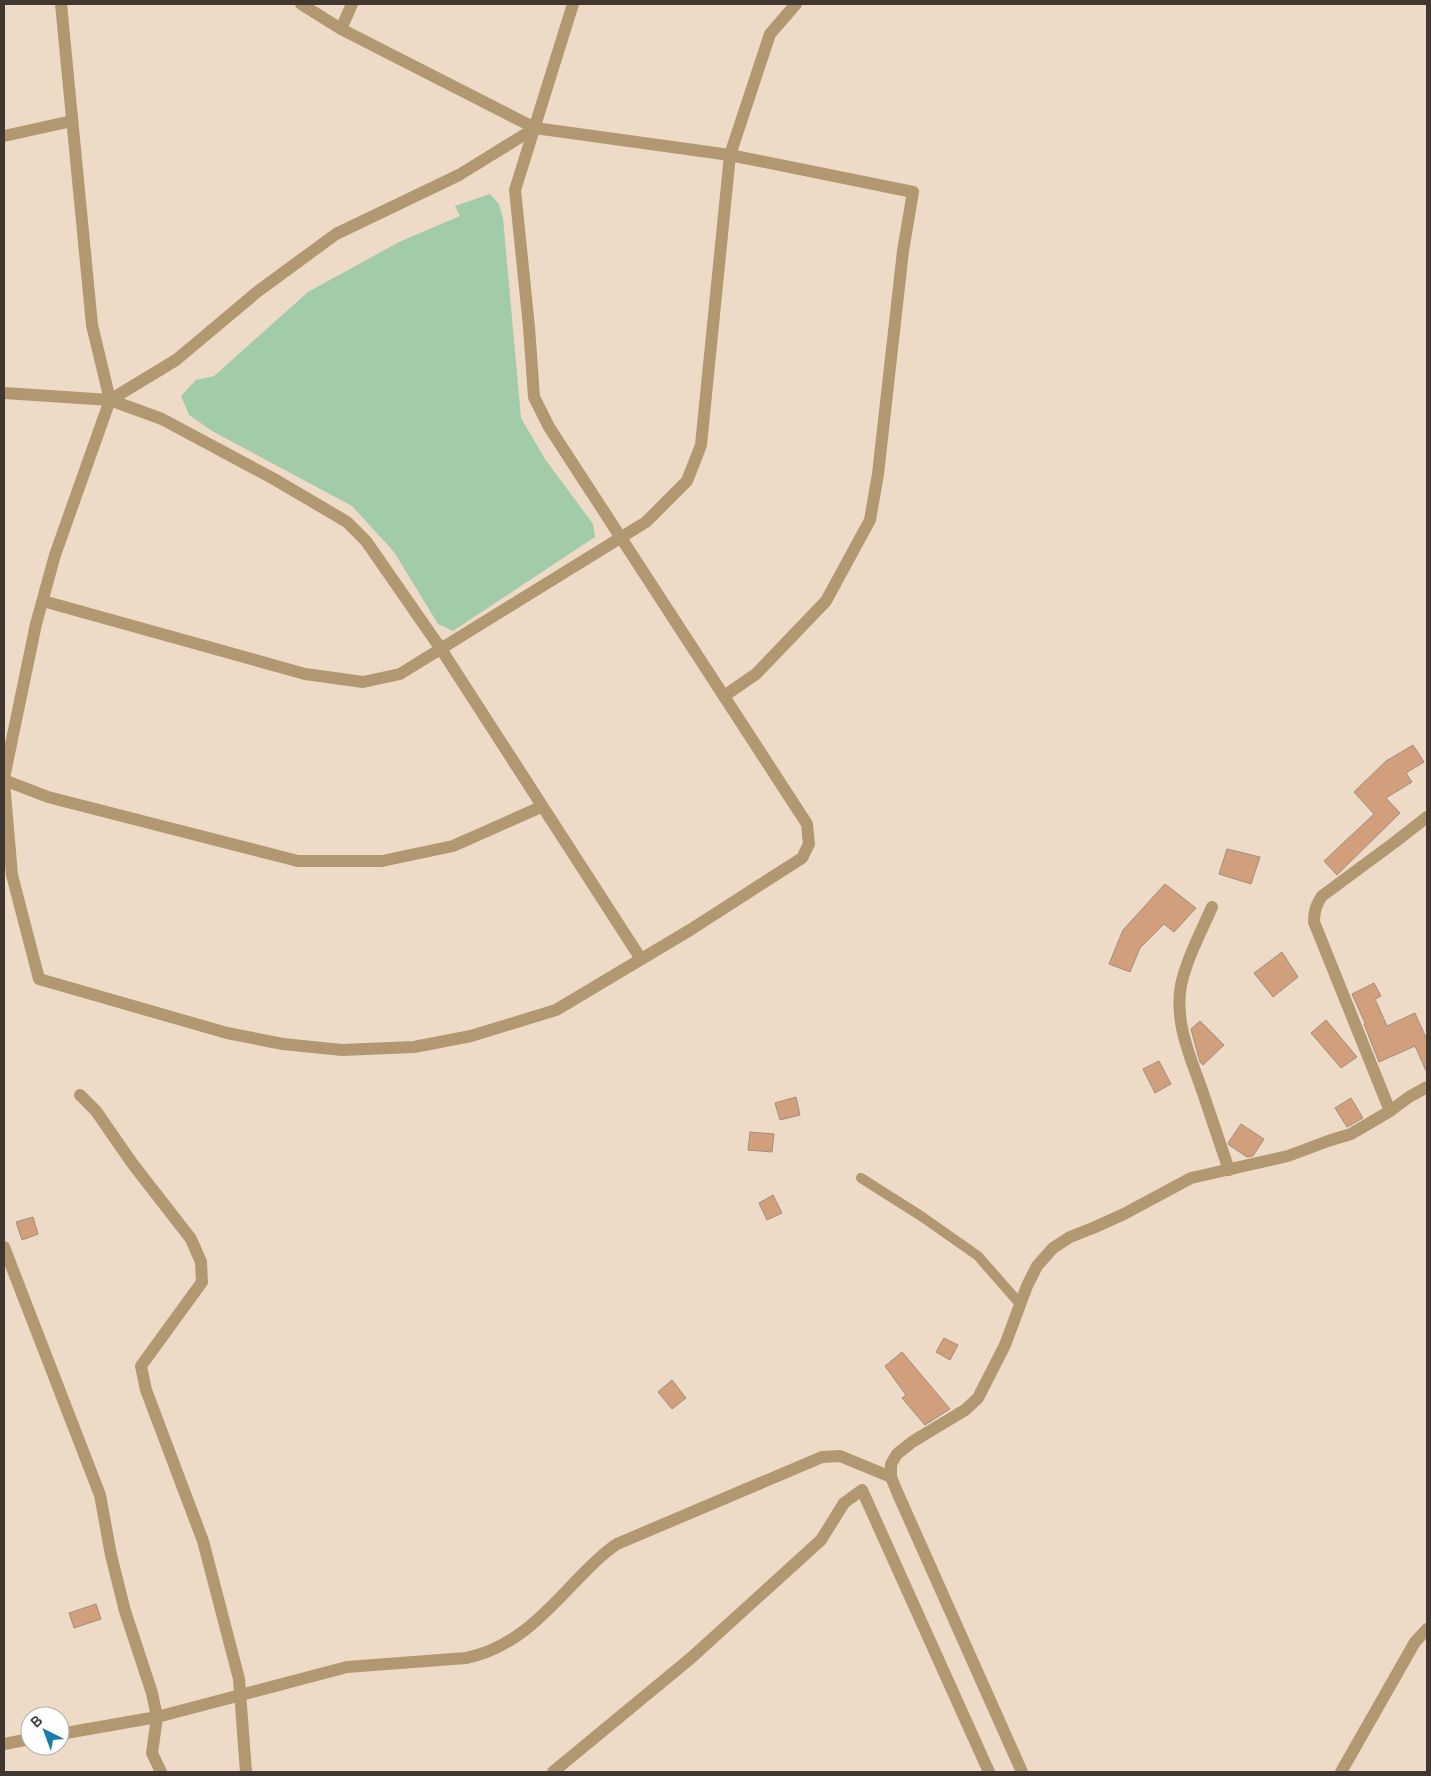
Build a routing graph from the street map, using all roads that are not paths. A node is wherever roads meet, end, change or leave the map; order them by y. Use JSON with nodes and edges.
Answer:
{"nodes":[{"id":1,"x":61,"y":4,"type":"edge"},
{"id":2,"x":301,"y":4,"type":"edge"},
{"id":3,"x":352,"y":4,"type":"edge"},
{"id":4,"x":573,"y":4,"type":"edge"},
{"id":5,"x":796,"y":4,"type":"edge"},
{"id":6,"x":341,"y":29,"type":"junction"},
{"id":7,"x":72,"y":121,"type":"junction"},
{"id":8,"x":535,"y":128,"type":"junction"},
{"id":9,"x":4,"y":136,"type":"edge"},
{"id":10,"x":730,"y":155,"type":"junction"},
{"id":11,"x":4,"y":393,"type":"edge"},
{"id":12,"x":110,"y":400,"type":"junction"},
{"id":13,"x":621,"y":538,"type":"junction"},
{"id":14,"x":43,"y":601,"type":"junction"},
{"id":15,"x":441,"y":649,"type":"junction"},
{"id":16,"x":724,"y":696,"type":"junction"},
{"id":17,"x":4,"y":780,"type":"edge"},
{"id":18,"x":541,"y":807,"type":"junction"},
{"id":19,"x":1427,"y":817,"type":"edge"},
{"id":20,"x":1212,"y":907,"type":"dead end"},
{"id":21,"x":641,"y":959,"type":"junction"},
{"id":22,"x":1427,"y":1087,"type":"edge"},
{"id":23,"x":80,"y":1095,"type":"dead end"},
{"id":24,"x":1390,"y":1111,"type":"junction"},
{"id":25,"x":1229,"y":1170,"type":"junction"},
{"id":26,"x":861,"y":1178,"type":"dead end"},
{"id":27,"x":4,"y":1247,"type":"edge"},
{"id":28,"x":1020,"y":1304,"type":"junction"},
{"id":29,"x":891,"y":1477,"type":"junction"},
{"id":30,"x":1427,"y":1629,"type":"edge"},
{"id":31,"x":240,"y":1694,"type":"junction"},
{"id":32,"x":157,"y":1717,"type":"junction"},
{"id":33,"x":70,"y":1732,"type":"edge"},
{"id":34,"x":20,"y":1741,"type":"edge"},
{"id":35,"x":4,"y":1744,"type":"edge"},
{"id":36,"x":161,"y":1772,"type":"edge"},
{"id":37,"x":246,"y":1772,"type":"edge"},
{"id":38,"x":553,"y":1772,"type":"edge"},
{"id":39,"x":989,"y":1772,"type":"edge"},
{"id":40,"x":1022,"y":1772,"type":"edge"},
{"id":41,"x":1340,"y":1772,"type":"edge"}],
"edges":[{"from":1,"to":7,"type":"street"},
{"from":2,"to":6,"type":"street"},
{"from":3,"to":6,"type":"street"},
{"from":4,"to":8,"type":"street"},
{"from":5,"to":10,"type":"street"},
{"from":6,"to":8,"type":"street"},
{"from":7,"to":9,"type":"street"},
{"from":7,"to":12,"type":"street"},
{"from":8,"to":10,"type":"street"},
{"from":8,"to":12,"type":"street"},
{"from":8,"to":13,"type":"street"},
{"from":10,"to":13,"type":"street"},
{"from":10,"to":16,"type":"street"},
{"from":11,"to":12,"type":"street"},
{"from":12,"to":14,"type":"street"},
{"from":12,"to":15,"type":"street"},
{"from":13,"to":15,"type":"street"},
{"from":13,"to":16,"type":"street"},
{"from":14,"to":15,"type":"street"},
{"from":14,"to":17,"type":"street"},
{"from":15,"to":18,"type":"street"},
{"from":16,"to":21,"type":"street"},
{"from":17,"to":18,"type":"street"},
{"from":17,"to":21,"type":"street"},
{"from":18,"to":21,"type":"street"},
{"from":19,"to":24,"type":"street"},
{"from":20,"to":25,"type":"street"},
{"from":22,"to":24,"type":"street"},
{"from":23,"to":31,"type":"street"},
{"from":24,"to":25,"type":"street"},
{"from":25,"to":28,"type":"street"},
{"from":26,"to":28,"type":"lane"},
{"from":27,"to":32,"type":"street"},
{"from":28,"to":29,"type":"street"},
{"from":29,"to":31,"type":"street"},
{"from":29,"to":40,"type":"street"},
{"from":30,"to":41,"type":"street"},
{"from":31,"to":32,"type":"street"},
{"from":31,"to":37,"type":"street"},
{"from":32,"to":33,"type":"street"},
{"from":32,"to":36,"type":"street"},
{"from":34,"to":35,"type":"street"},
{"from":38,"to":39,"type":"street"}]}
